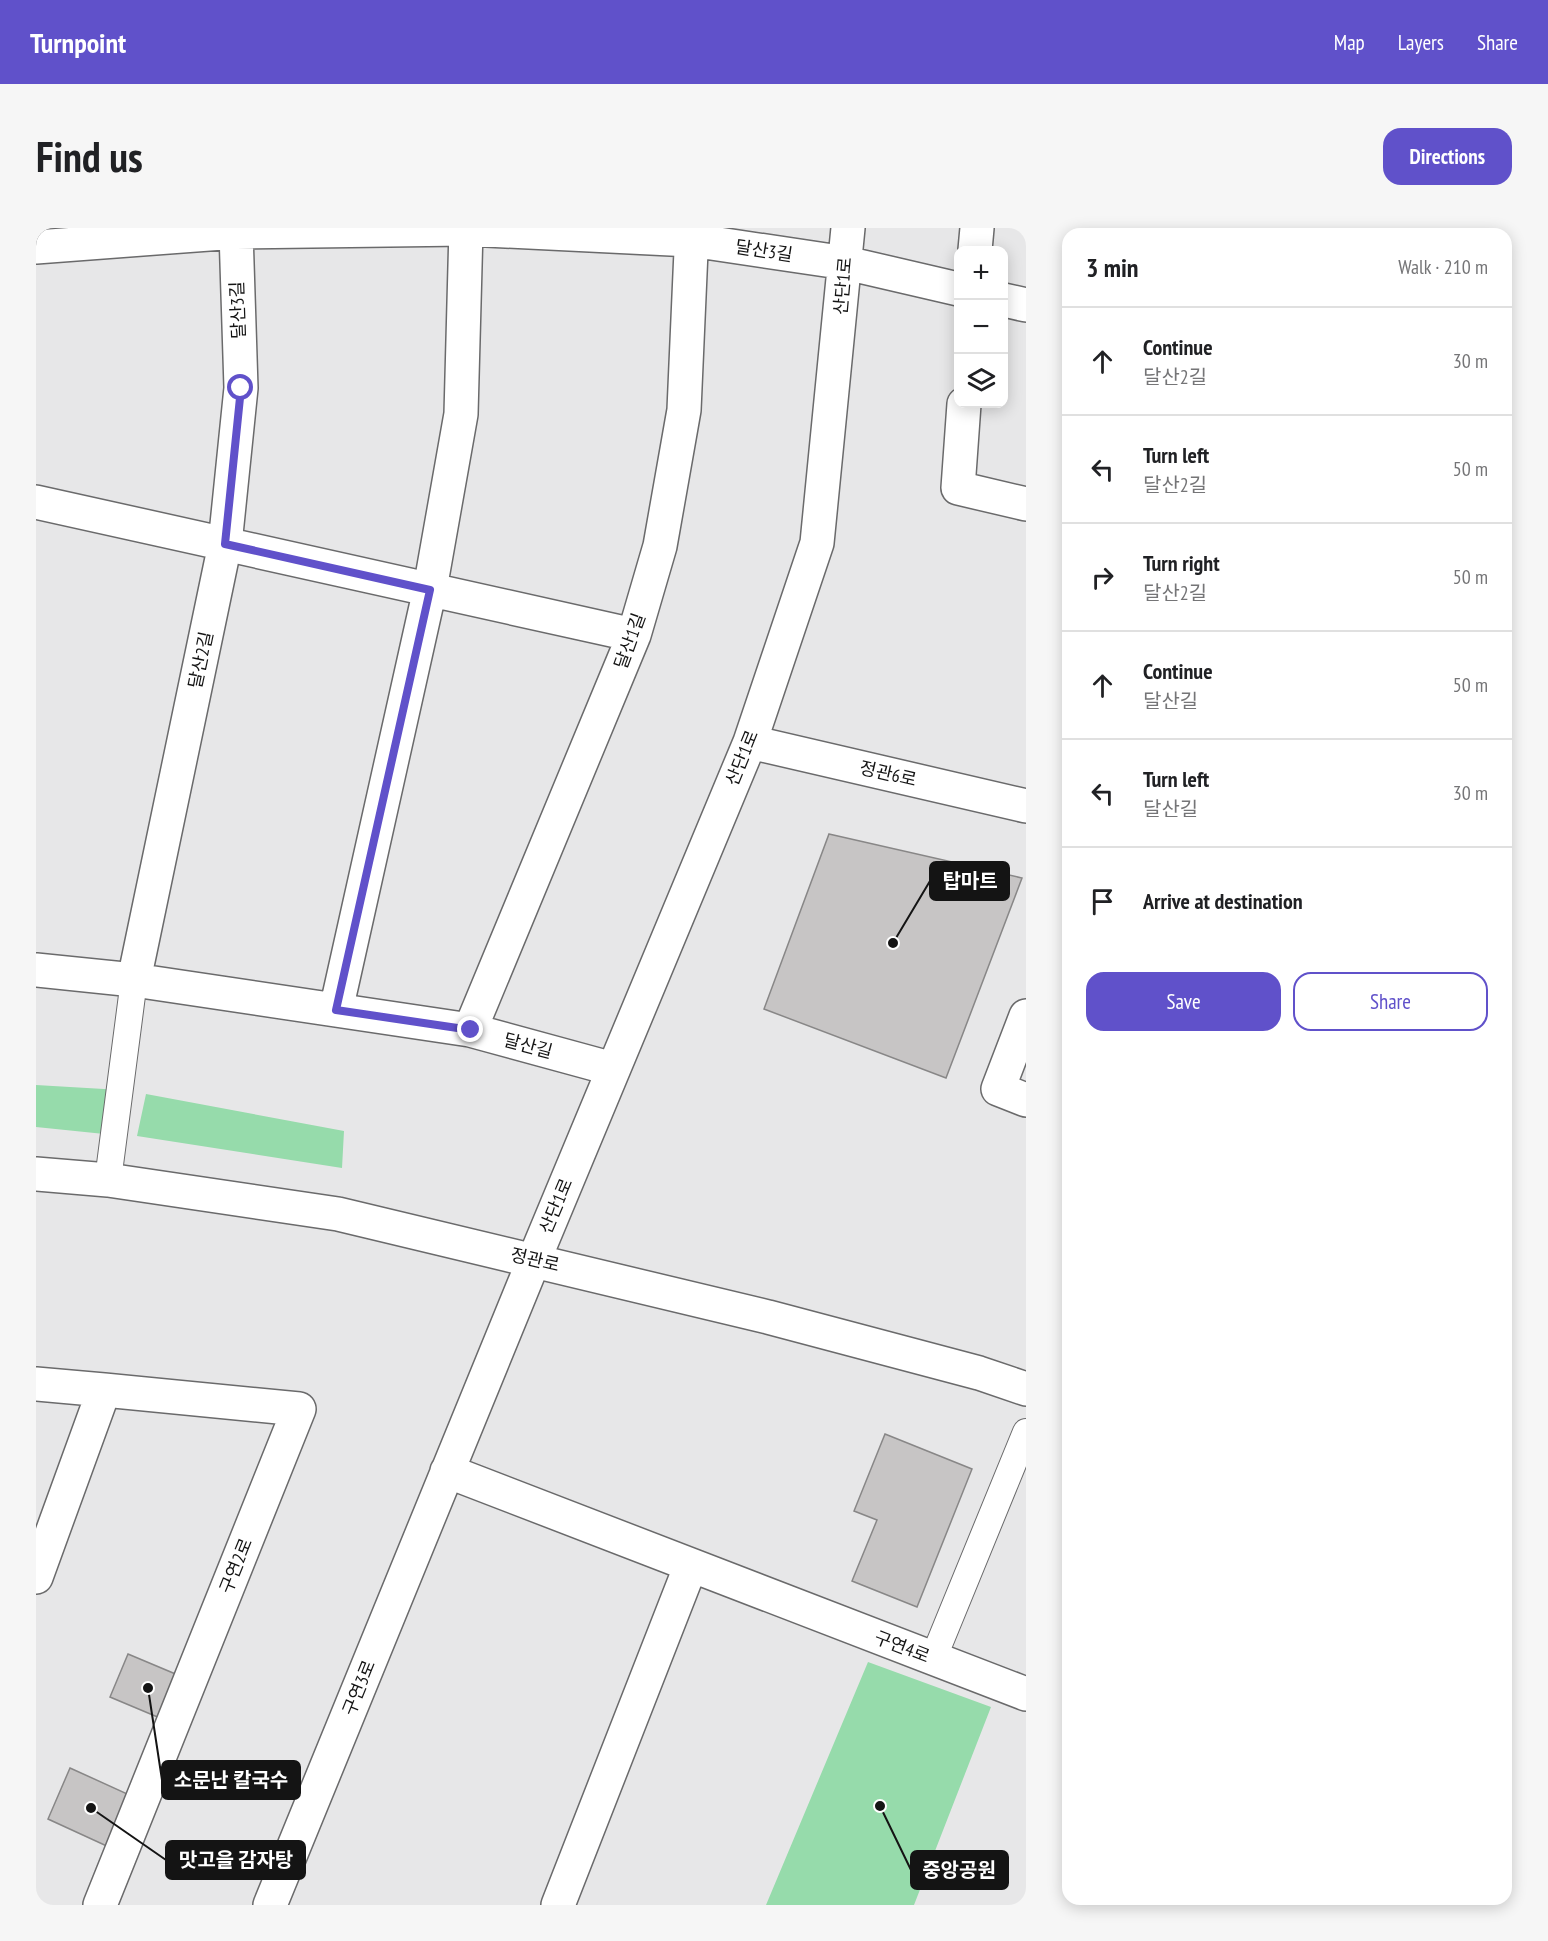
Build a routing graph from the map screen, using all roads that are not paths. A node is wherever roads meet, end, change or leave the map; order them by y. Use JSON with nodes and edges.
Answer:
{"nodes":[{"id":1,"x":848,"y":228,"type":"edge"},
{"id":2,"x":977,"y":228,"type":"edge"},
{"id":3,"x":466,"y":230,"type":"junction"},
{"id":4,"x":236,"y":232,"type":"junction"},
{"id":5,"x":692,"y":234,"type":"edge"},
{"id":6,"x":975,"y":246,"type":"edge"},
{"id":7,"x":36,"y":247,"type":"edge"},
{"id":8,"x":846,"y":263,"type":"junction"},
{"id":9,"x":954,"y":288,"type":"edge"},
{"id":10,"x":1008,"y":301,"type":"edge"},
{"id":11,"x":1026,"y":305,"type":"edge"},
{"id":12,"x":241,"y":388,"type":"joint"},
{"id":13,"x":964,"y":408,"type":"edge"},
{"id":14,"x":36,"y":502,"type":"edge"},
{"id":15,"x":1026,"y":504,"type":"edge"},
{"id":16,"x":225,"y":544,"type":"junction"},
{"id":17,"x":430,"y":590,"type":"junction"},
{"id":18,"x":634,"y":635,"type":"junction"},
{"id":19,"x":750,"y":742,"type":"junction"},
{"id":20,"x":1026,"y":806,"type":"edge"},
{"id":21,"x":36,"y":970,"type":"edge"},
{"id":22,"x":134,"y":980,"type":"junction"},
{"id":23,"x":336,"y":1010,"type":"junction"},
{"id":24,"x":1026,"y":1016,"type":"edge"},
{"id":25,"x":471,"y":1030,"type":"junction"},
{"id":26,"x":613,"y":1069,"type":"junction"},
{"id":27,"x":1026,"y":1100,"type":"edge"},
{"id":28,"x":36,"y":1174,"type":"edge"},
{"id":29,"x":108,"y":1180,"type":"junction"},
{"id":30,"x":534,"y":1260,"type":"junction"},
{"id":31,"x":36,"y":1384,"type":"edge"},
{"id":32,"x":1026,"y":1389,"type":"edge"},
{"id":33,"x":104,"y":1390,"type":"junction"},
{"id":34,"x":1026,"y":1432,"type":"edge"},
{"id":35,"x":447,"y":1471,"type":"junction"},
{"id":36,"x":691,"y":1565,"type":"junction"},
{"id":37,"x":36,"y":1577,"type":"edge"},
{"id":38,"x":933,"y":1659,"type":"junction"},
{"id":39,"x":1026,"y":1694,"type":"edge"},
{"id":40,"x":100,"y":1905,"type":"edge"},
{"id":41,"x":270,"y":1905,"type":"edge"},
{"id":42,"x":558,"y":1905,"type":"edge"}],
"edges":[{"from":1,"to":8,"type":"street","name":"산단1로"},
{"from":2,"to":6,"type":"street"},
{"from":3,"to":4,"type":"street","name":"달산3길"},
{"from":3,"to":5,"type":"street","name":"달산3길"},
{"from":3,"to":17,"type":"street"},
{"from":4,"to":7,"type":"street","name":"달산3길"},
{"from":4,"to":12,"type":"street","name":"달산3길"},
{"from":5,"to":8,"type":"street","name":"달산3길"},
{"from":5,"to":18,"type":"street","name":"달산1길"},
{"from":8,"to":9,"type":"street","name":"달산3길"},
{"from":8,"to":19,"type":"street","name":"산단1로"},
{"from":10,"to":11,"type":"street"},
{"from":12,"to":16,"type":"street","name":"달산2길"},
{"from":13,"to":15,"type":"street"},
{"from":14,"to":16,"type":"street"},
{"from":16,"to":17,"type":"street"},
{"from":16,"to":22,"type":"street","name":"달산2길"},
{"from":17,"to":18,"type":"street"},
{"from":17,"to":23,"type":"street"},
{"from":18,"to":25,"type":"street","name":"달산1길"},
{"from":19,"to":20,"type":"street","name":"정관6로"},
{"from":19,"to":26,"type":"street","name":"산단1로"},
{"from":21,"to":22,"type":"street","name":"달산길"},
{"from":22,"to":23,"type":"street","name":"달산길"},
{"from":22,"to":29,"type":"street"},
{"from":23,"to":25,"type":"street","name":"달산길"},
{"from":24,"to":27,"type":"street"},
{"from":25,"to":26,"type":"street","name":"달산길"},
{"from":26,"to":30,"type":"street","name":"산단1로"},
{"from":28,"to":29,"type":"street","name":"정관로"},
{"from":29,"to":30,"type":"street","name":"정관로"},
{"from":30,"to":32,"type":"street","name":"정관로"},
{"from":30,"to":35,"type":"street","name":"구연3로"},
{"from":31,"to":33,"type":"street","name":"구연2로"},
{"from":33,"to":37,"type":"street"},
{"from":33,"to":40,"type":"street","name":"구연2로"},
{"from":34,"to":38,"type":"street"},
{"from":35,"to":36,"type":"street"},
{"from":35,"to":41,"type":"street","name":"구연3로"},
{"from":36,"to":38,"type":"street","name":"구연4로"},
{"from":36,"to":42,"type":"street"},
{"from":38,"to":39,"type":"street","name":"구연4로"}]}
